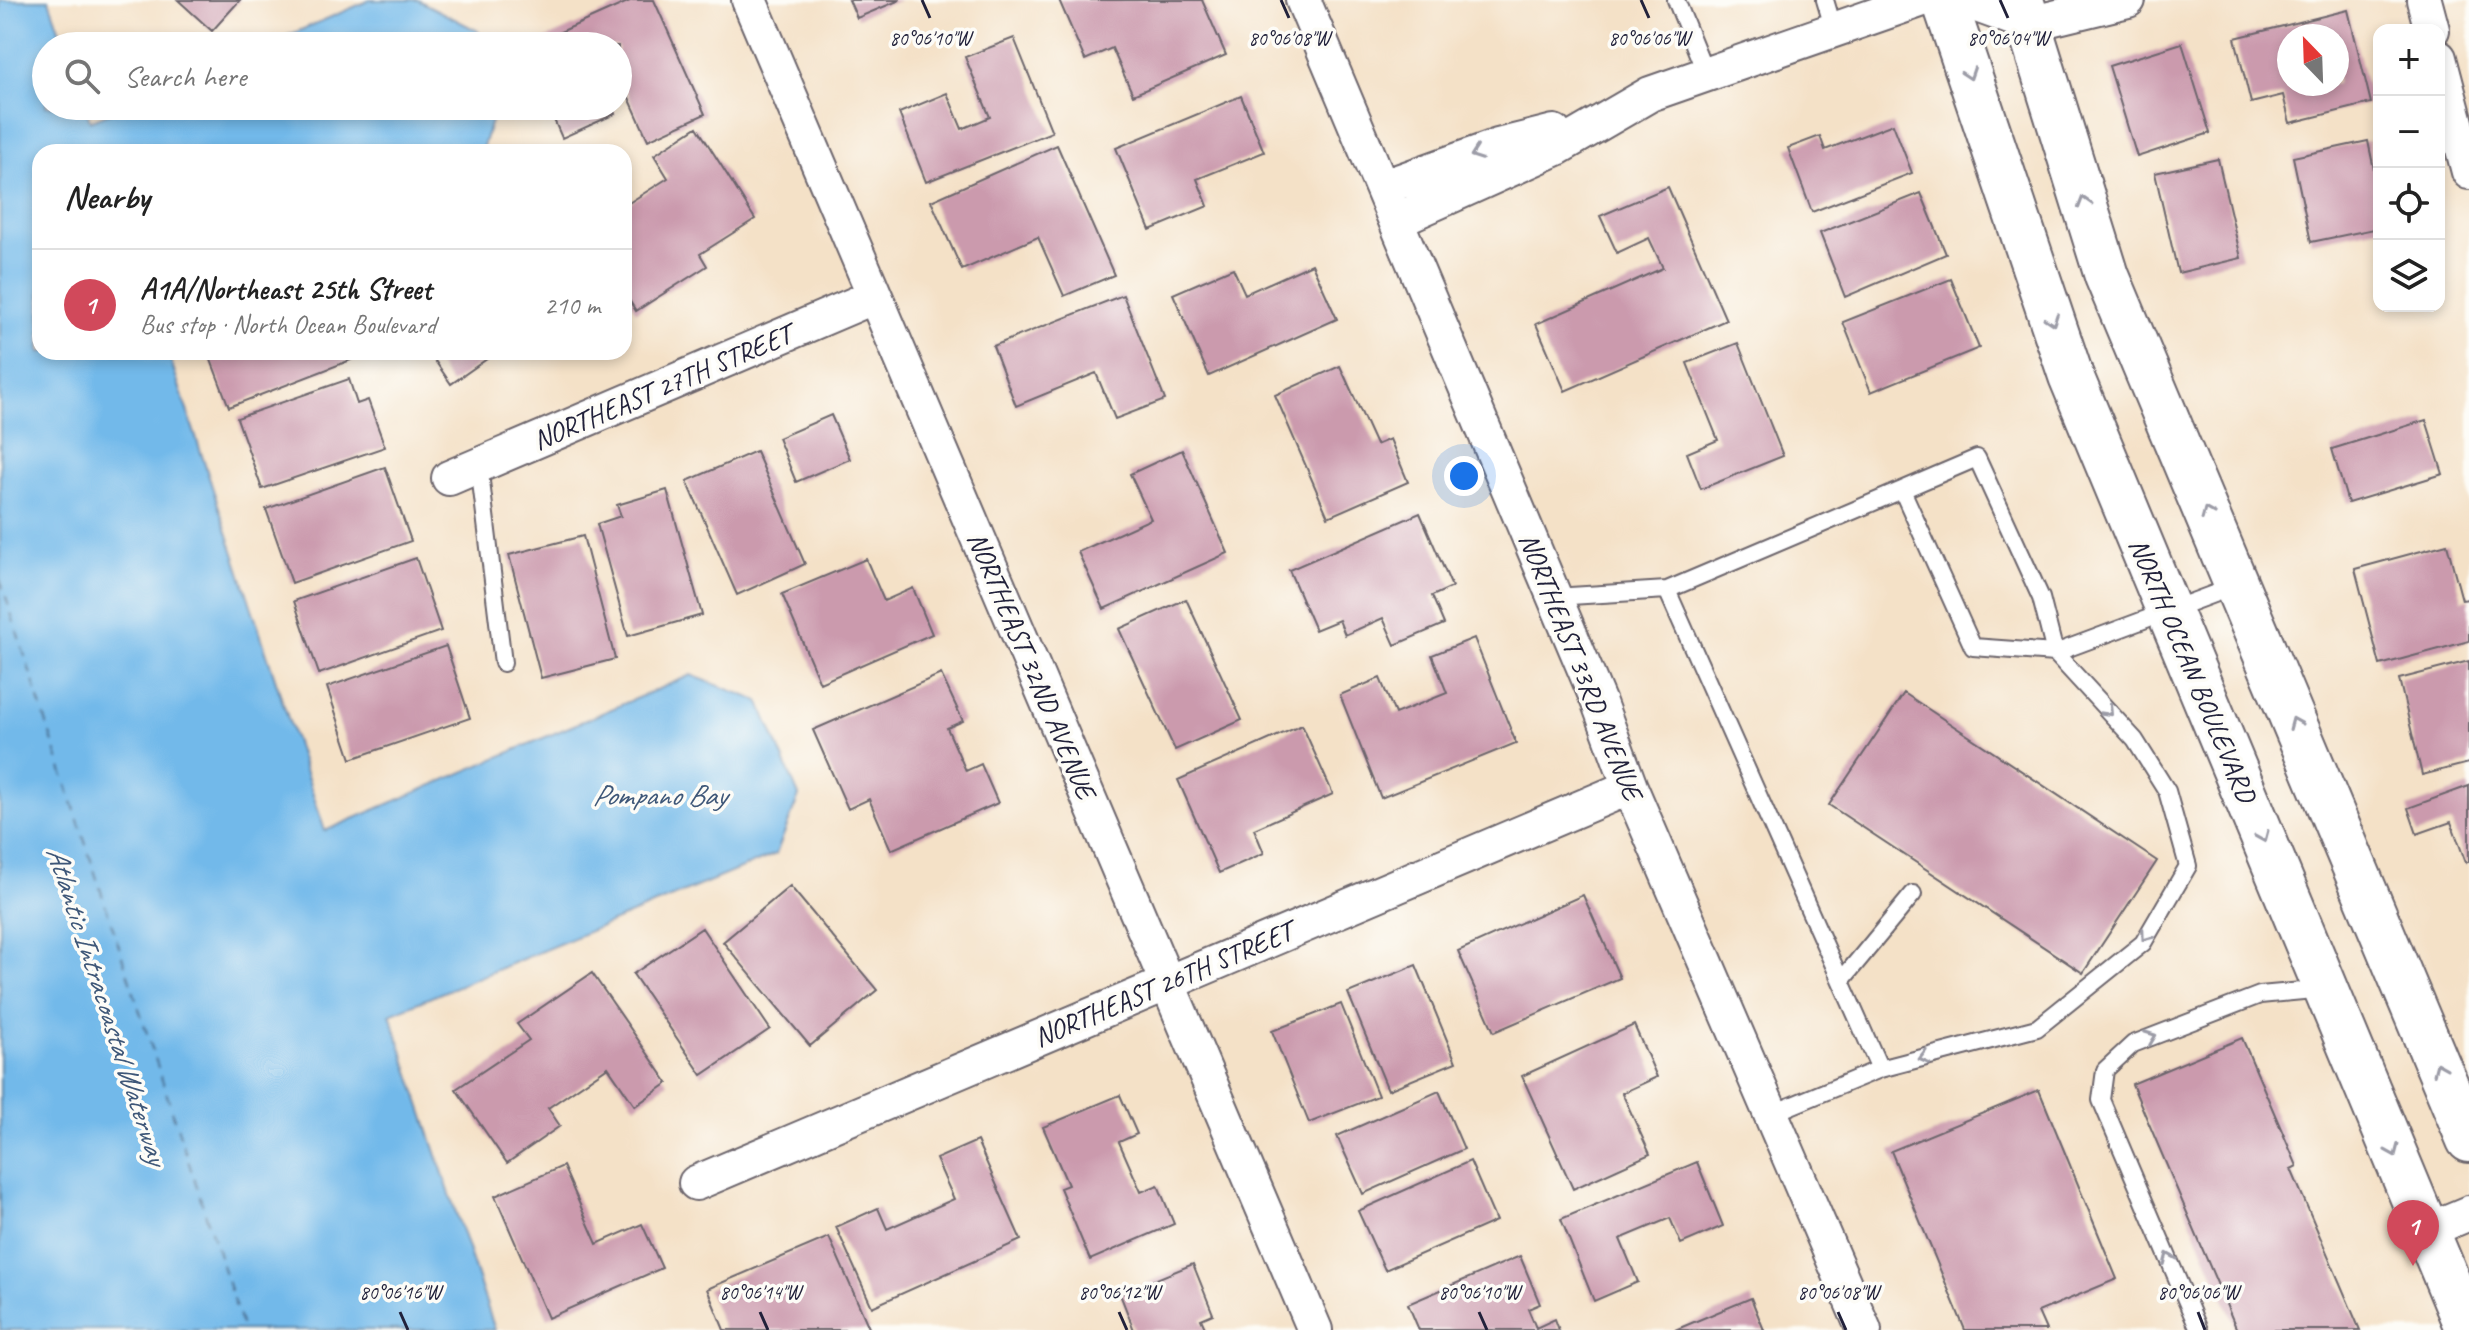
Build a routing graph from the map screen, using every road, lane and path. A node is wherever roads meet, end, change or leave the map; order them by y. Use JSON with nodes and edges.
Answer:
{"nodes":[{"id":1,"x":749,"y":0,"type":"edge"},
{"id":2,"x":1303,"y":0,"type":"edge"},
{"id":3,"x":1676,"y":0,"type":"edge"},
{"id":4,"x":1920,"y":0,"type":"edge"},
{"id":5,"x":1944,"y":0,"type":"edge"},
{"id":6,"x":1963,"y":0,"type":"edge"},
{"id":7,"x":2128,"y":0,"type":"edge"},
{"id":8,"x":2424,"y":0,"type":"edge"},
{"id":9,"x":2025,"y":12,"type":"edge"},
{"id":10,"x":1830,"y":15,"type":"edge"},
{"id":11,"x":2430,"y":24,"type":"edge"},
{"id":12,"x":1706,"y":74,"type":"junction"},
{"id":13,"x":2445,"y":81,"type":"edge"},
{"id":14,"x":1605,"y":120,"type":"junction"},
{"id":15,"x":2469,"y":172,"type":"edge"},
{"id":16,"x":1384,"y":187,"type":"junction"},
{"id":17,"x":1397,"y":220,"type":"junction"},
{"id":18,"x":875,"y":296,"type":"junction"},
{"id":19,"x":464,"y":472,"type":"joint"},
{"id":20,"x":1902,"y":490,"type":"junction"},
{"id":21,"x":2238,"y":585,"type":"junction"},
{"id":22,"x":1667,"y":590,"type":"junction"},
{"id":23,"x":1554,"y":597,"type":"junction"},
{"id":24,"x":2168,"y":610,"type":"junction"},
{"id":25,"x":2055,"y":653,"type":"junction"},
{"id":26,"x":503,"y":663,"type":"dead end"},
{"id":27,"x":1630,"y":787,"type":"junction"},
{"id":28,"x":1913,"y":894,"type":"dead end"},
{"id":29,"x":1841,"y":981,"type":"junction"},
{"id":30,"x":1167,"y":982,"type":"junction"},
{"id":31,"x":2326,"y":989,"type":"junction"},
{"id":32,"x":1880,"y":1069,"type":"junction"},
{"id":33,"x":1771,"y":1114,"type":"junction"},
{"id":34,"x":2469,"y":1140,"type":"edge"},
{"id":35,"x":696,"y":1183,"type":"dead end"},
{"id":36,"x":2469,"y":1213,"type":"edge"},
{"id":37,"x":2426,"y":1231,"type":"junction"},
{"id":38,"x":1315,"y":1330,"type":"edge"},
{"id":39,"x":1864,"y":1330,"type":"edge"},
{"id":40,"x":2199,"y":1330,"type":"edge"},
{"id":41,"x":2468,"y":1330,"type":"edge"}],
"edges":[{"from":1,"to":18,"type":"street","name":"NORTHEAST 32ND AVENUE"},
{"from":2,"to":16,"type":"street","name":"NORTHEAST 33RD AVENUE"},
{"from":3,"to":12,"type":"lane"},
{"from":4,"to":10,"type":"street"},
{"from":5,"to":24,"type":"main road","name":"NORTH OCEAN BOULEVARD","one_way":true},
{"from":6,"to":9,"type":"street"},
{"from":7,"to":9,"type":"street"},
{"from":8,"to":11,"type":"street"},
{"from":21,"to":9,"type":"main road","one_way":true},
{"from":10,"to":12,"type":"street"},
{"from":12,"to":14,"type":"street"},
{"from":13,"to":15,"type":"street"},
{"from":14,"to":16,"type":"street","one_way":true},
{"from":14,"to":17,"type":"street"},
{"from":16,"to":17,"type":"street","name":"NORTHEAST 33RD AVENUE"},
{"from":17,"to":23,"type":"street","name":"NORTHEAST 33RD AVENUE"},
{"from":18,"to":19,"type":"street","name":"NORTHEAST 27TH STREET"},
{"from":18,"to":30,"type":"street","name":"NORTHEAST 32ND AVENUE"},
{"from":19,"to":26,"type":"lane"},
{"from":20,"to":22,"type":"lane"},
{"from":20,"to":25,"type":"lane"},
{"from":20,"to":25,"type":"lane"},
{"from":21,"to":24,"type":"lane"},
{"from":34,"to":21,"type":"main road","one_way":true},
{"from":22,"to":23,"type":"lane"},
{"from":22,"to":29,"type":"lane"},
{"from":23,"to":27,"type":"street","name":"NORTHEAST 33RD AVENUE"},
{"from":24,"to":25,"type":"lane"},
{"from":24,"to":31,"type":"main road","name":"NORTH OCEAN BOULEVARD","one_way":true},
{"from":25,"to":32,"type":"lane","one_way":true},
{"from":27,"to":30,"type":"street","name":"NORTHEAST 26TH STREET"},
{"from":27,"to":33,"type":"street","name":"NORTHEAST 33RD AVENUE"},
{"from":28,"to":29,"type":"lane"},
{"from":29,"to":32,"type":"lane"},
{"from":30,"to":35,"type":"street","name":"NORTHEAST 26TH STREET"},
{"from":30,"to":38,"type":"street","name":"NORTHEAST 32ND AVENUE"},
{"from":31,"to":37,"type":"main road","name":"NORTH OCEAN BOULEVARD","one_way":true},
{"from":40,"to":31,"type":"lane","one_way":true},
{"from":32,"to":33,"type":"lane"},
{"from":33,"to":39,"type":"street","name":"NORTHEAST 33RD AVENUE"},
{"from":36,"to":37,"type":"street"},
{"from":37,"to":41,"type":"main road","name":"NORTH OCEAN BOULEVARD"}]}
